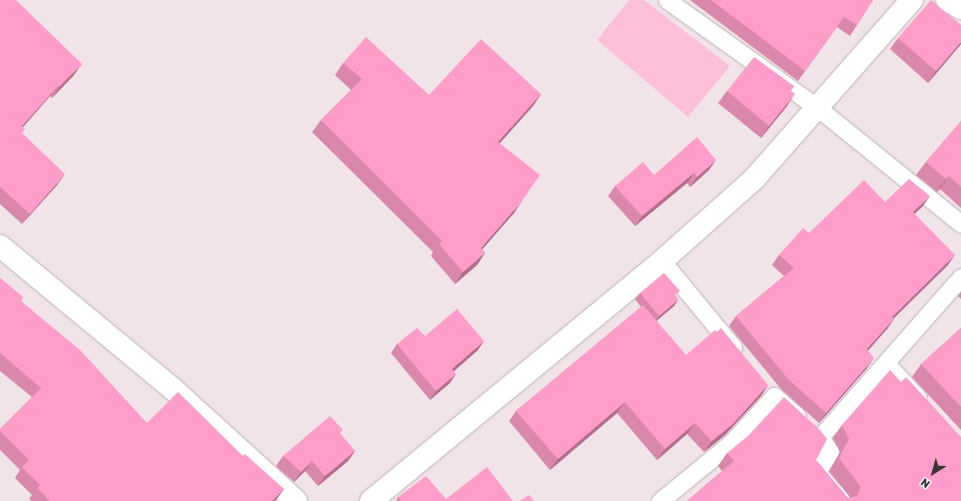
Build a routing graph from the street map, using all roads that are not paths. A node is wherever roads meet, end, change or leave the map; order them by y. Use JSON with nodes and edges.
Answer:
{"nodes":[{"id":1,"x":667,"y":0,"type":"edge"},
{"id":2,"x":912,"y":0,"type":"edge"},
{"id":3,"x":947,"y":0,"type":"edge"},
{"id":4,"x":961,"y":8,"type":"edge"},
{"id":5,"x":818,"y":108,"type":"junction"},
{"id":6,"x":961,"y":224,"type":"edge"},
{"id":7,"x":0,"y":246,"type":"edge"},
{"id":8,"x":662,"y":261,"type":"junction"},
{"id":9,"x":961,"y":277,"type":"edge"},
{"id":10,"x":743,"y":359,"type":"edge"},
{"id":11,"x":886,"y":363,"type":"junction"},
{"id":12,"x":929,"y":410,"type":"edge"},
{"id":13,"x":820,"y":437,"type":"junction"},
{"id":14,"x":296,"y":501,"type":"edge"},
{"id":15,"x":371,"y":501,"type":"edge"},
{"id":16,"x":660,"y":501,"type":"edge"},
{"id":17,"x":842,"y":501,"type":"edge"}],
"edges":[{"from":1,"to":5,"type":"lane"},
{"from":2,"to":5,"type":"street"},
{"from":3,"to":4,"type":"street"},
{"from":5,"to":6,"type":"lane"},
{"from":5,"to":8,"type":"street"},
{"from":7,"to":14,"type":"street"},
{"from":8,"to":10,"type":"lane"},
{"from":8,"to":15,"type":"street"},
{"from":9,"to":11,"type":"lane"},
{"from":11,"to":12,"type":"lane"},
{"from":11,"to":13,"type":"lane"},
{"from":13,"to":16,"type":"lane"},
{"from":13,"to":17,"type":"lane"}]}
